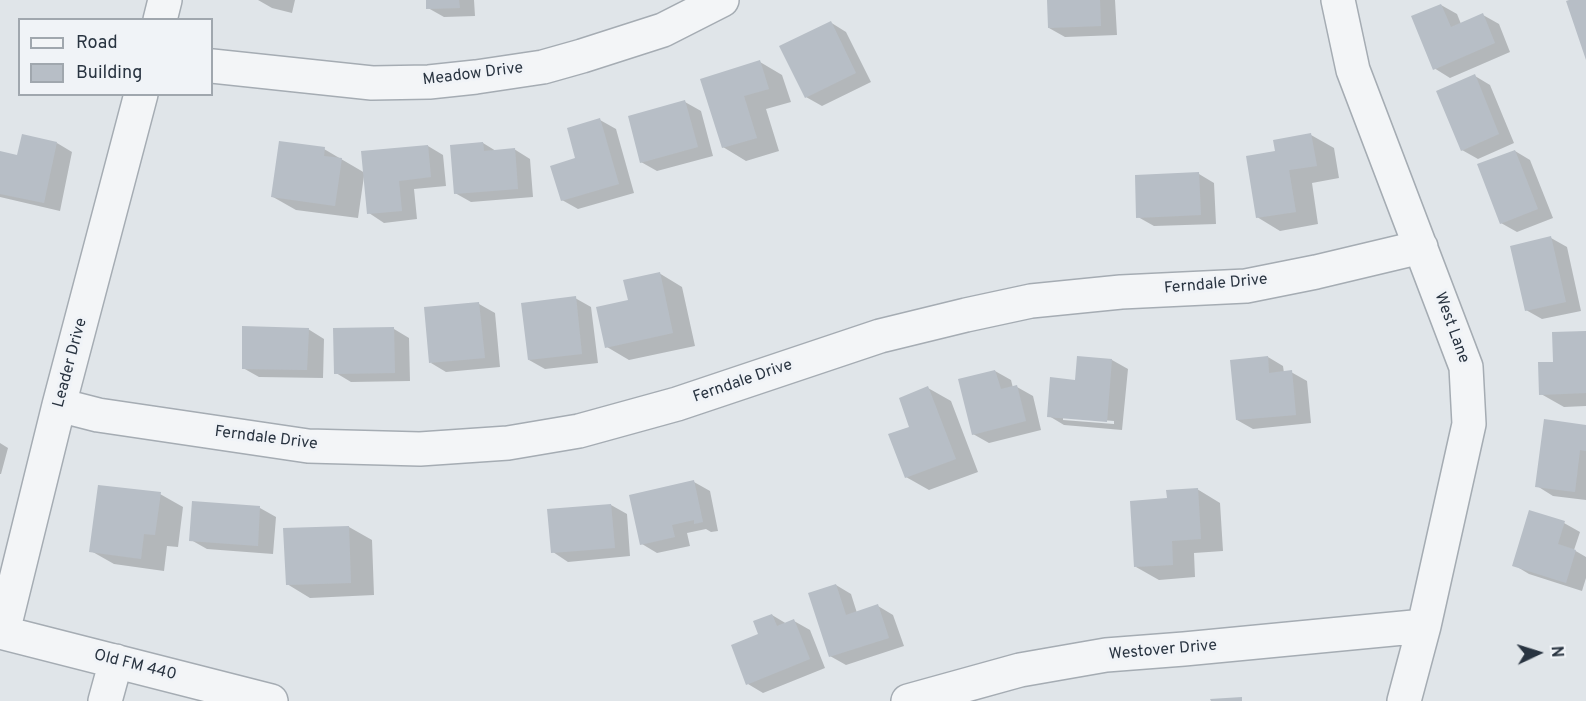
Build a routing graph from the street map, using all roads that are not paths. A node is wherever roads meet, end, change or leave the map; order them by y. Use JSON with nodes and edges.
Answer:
{"nodes":[{"id":1,"x":165,"y":0,"type":"edge"},
{"id":2,"x":723,"y":0,"type":"edge"},
{"id":3,"x":1338,"y":0,"type":"edge"},
{"id":4,"x":160,"y":18,"type":"edge"},
{"id":5,"x":213,"y":66,"type":"edge"},
{"id":6,"x":140,"y":96,"type":"edge"},
{"id":7,"x":1421,"y":247,"type":"junction"},
{"id":8,"x":59,"y":405,"type":"junction"},
{"id":9,"x":1424,"y":626,"type":"junction"},
{"id":10,"x":1,"y":632,"type":"edge"},
{"id":11,"x":116,"y":661,"type":"junction"},
{"id":12,"x":105,"y":701,"type":"edge"},
{"id":13,"x":271,"y":701,"type":"edge"},
{"id":14,"x":908,"y":701,"type":"edge"},
{"id":15,"x":1404,"y":701,"type":"edge"}],
"edges":[{"from":1,"to":4,"type":"street"},
{"from":2,"to":5,"type":"street","name":"Meadow Drive"},
{"from":3,"to":7,"type":"street","name":"West Lane"},
{"from":6,"to":8,"type":"street","name":"Leader Drive"},
{"from":7,"to":8,"type":"street","name":"Ferndale Drive"},
{"from":7,"to":9,"type":"street","name":"West Lane"},
{"from":8,"to":10,"type":"street","name":"Leader Drive"},
{"from":9,"to":14,"type":"street","name":"Westover Drive"},
{"from":9,"to":15,"type":"street","name":"West Lane"},
{"from":10,"to":11,"type":"street","name":"Old FM 440"},
{"from":11,"to":12,"type":"street"},
{"from":11,"to":13,"type":"street","name":"Old FM 440"}]}
